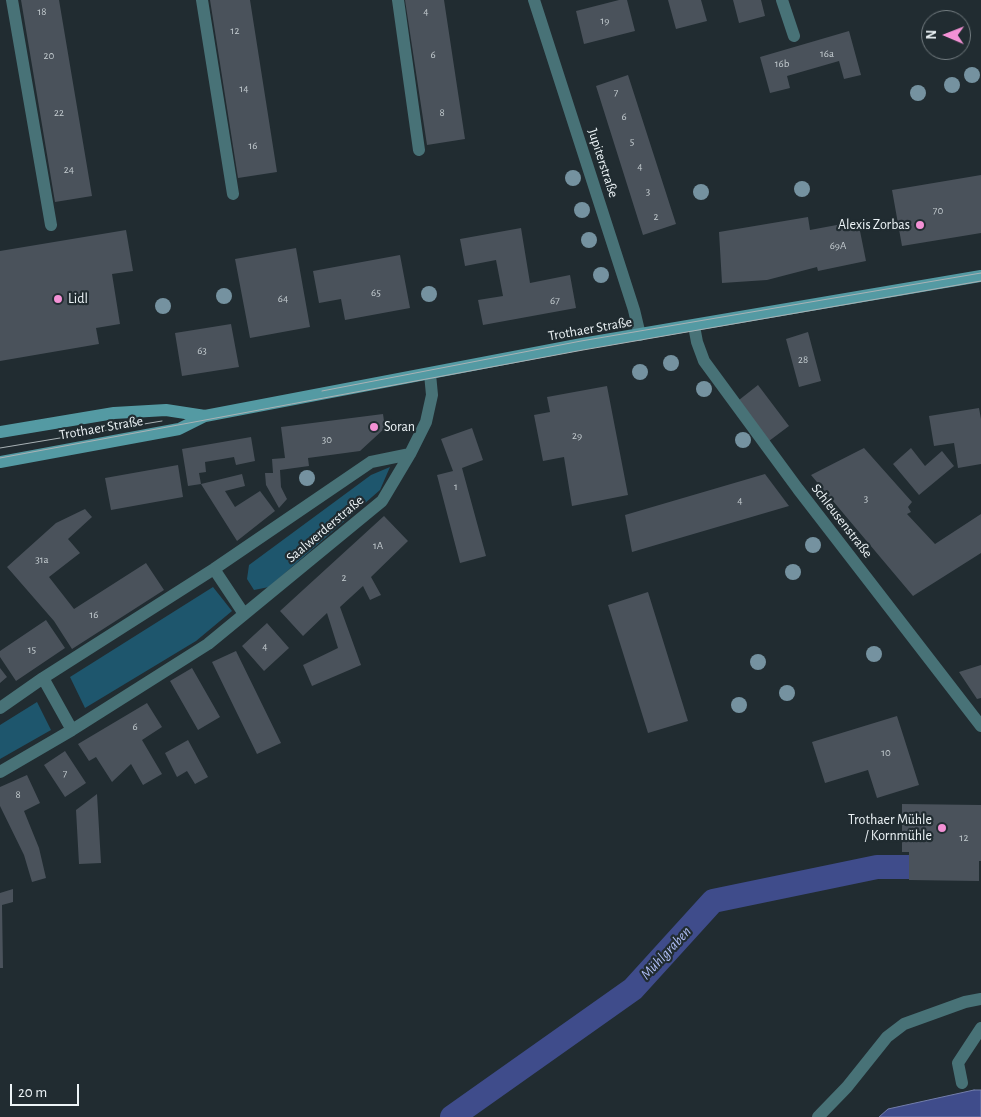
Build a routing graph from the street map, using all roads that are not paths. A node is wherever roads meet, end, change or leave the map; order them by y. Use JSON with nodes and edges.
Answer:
{"nodes":[{"id":1,"x":12,"y":0,"type":"edge"},
{"id":2,"x":202,"y":0,"type":"edge"},
{"id":3,"x":398,"y":0,"type":"edge"},
{"id":4,"x":534,"y":0,"type":"edge"},
{"id":5,"x":782,"y":0,"type":"edge"},
{"id":6,"x":794,"y":36,"type":"dead end"},
{"id":7,"x":419,"y":150,"type":"dead end"},
{"id":8,"x":233,"y":194,"type":"dead end"},
{"id":9,"x":51,"y":225,"type":"dead end"},
{"id":10,"x":981,"y":276,"type":"edge"},
{"id":11,"x":694,"y":326,"type":"junction"},
{"id":12,"x":640,"y":335,"type":"junction"},
{"id":13,"x":430,"y":374,"type":"junction"},
{"id":14,"x":205,"y":416,"type":"junction"},
{"id":15,"x":0,"y":432,"type":"edge"},
{"id":16,"x":410,"y":454,"type":"junction"},
{"id":17,"x":0,"y":462,"type":"edge"},
{"id":18,"x":214,"y":569,"type":"junction"},
{"id":19,"x":244,"y":614,"type":"junction"},
{"id":20,"x":43,"y":678,"type":"junction"},
{"id":21,"x":0,"y":708,"type":"edge"},
{"id":22,"x":981,"y":726,"type":"edge"},
{"id":23,"x":72,"y":730,"type":"junction"},
{"id":24,"x":0,"y":772,"type":"edge"},
{"id":25,"x":981,"y":999,"type":"edge"},
{"id":26,"x":981,"y":1028,"type":"edge"},
{"id":27,"x":962,"y":1083,"type":"dead end"},
{"id":28,"x":818,"y":1117,"type":"edge"}],
"edges":[{"from":1,"to":9,"type":"street"},
{"from":2,"to":8,"type":"street"},
{"from":3,"to":7,"type":"street"},
{"from":4,"to":12,"type":"street","name":"Jupiterstraße"},
{"from":5,"to":6,"type":"street"},
{"from":10,"to":11,"type":"main road","name":"Trothaer Straße"},
{"from":11,"to":12,"type":"main road","name":"Trothaer Straße"},
{"from":11,"to":22,"type":"street","name":"Schleusenstraße"},
{"from":12,"to":13,"type":"main road","name":"Trothaer Straße"},
{"from":13,"to":14,"type":"main road","name":"Trothaer Straße"},
{"from":13,"to":16,"type":"street","name":"Saalwerderstraße"},
{"from":14,"to":15,"type":"main road","name":"Trothaer Straße"},
{"from":14,"to":17,"type":"main road","name":"Trothaer Straße"},
{"from":16,"to":18,"type":"street","name":"Saalwerderstraße"},
{"from":16,"to":19,"type":"street","name":"Saalwerderstraße"},
{"from":18,"to":19,"type":"street"},
{"from":18,"to":20,"type":"street","name":"Saalwerderstraße"},
{"from":19,"to":23,"type":"street","name":"Saalwerderstraße"},
{"from":20,"to":21,"type":"street","name":"Saalwerderstraße"},
{"from":20,"to":23,"type":"street"},
{"from":23,"to":24,"type":"street","name":"Saalwerderstraße"},
{"from":25,"to":28,"type":"street"},
{"from":26,"to":27,"type":"street"}]}
